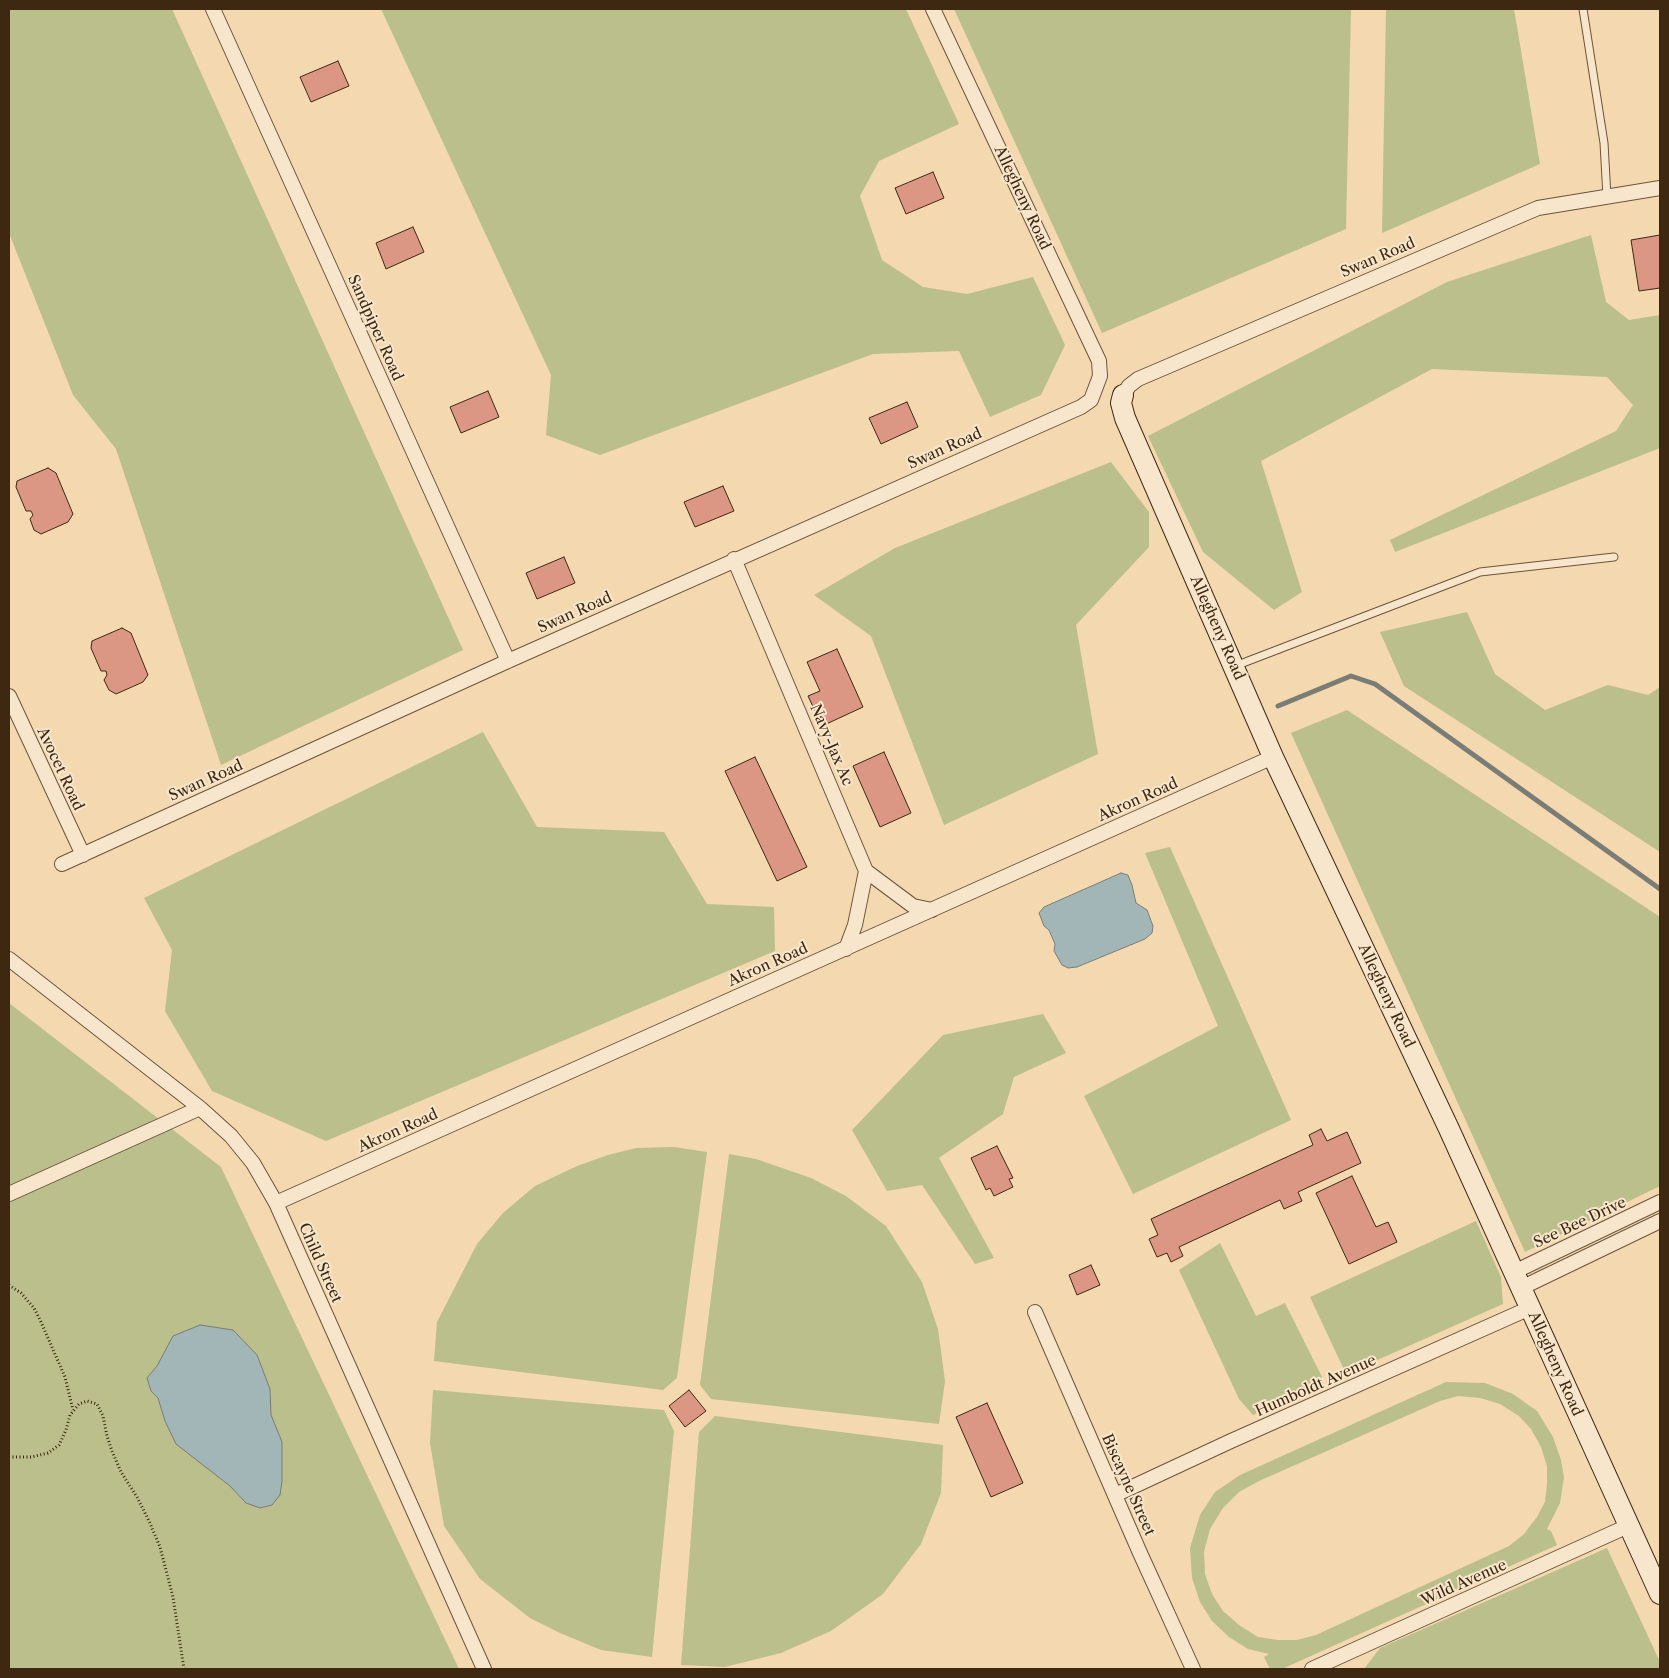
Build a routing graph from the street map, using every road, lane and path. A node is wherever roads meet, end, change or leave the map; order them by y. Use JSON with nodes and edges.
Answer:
{"nodes":[{"id":1,"x":213,"y":9,"type":"edge"},
{"id":2,"x":933,"y":9,"type":"edge"},
{"id":3,"x":1583,"y":9,"type":"edge"},
{"id":4,"x":1660,"y":188,"type":"edge"},
{"id":5,"x":1608,"y":197,"type":"junction"},
{"id":6,"x":1096,"y":389,"type":"joint"},
{"id":7,"x":1123,"y":394,"type":"joint"},
{"id":8,"x":1614,"y":557,"type":"dead end"},
{"id":9,"x":734,"y":559,"type":"junction"},
{"id":10,"x":508,"y":661,"type":"junction"},
{"id":11,"x":1234,"y":666,"type":"junction"},
{"id":12,"x":9,"y":696,"type":"edge"},
{"id":13,"x":1274,"y":757,"type":"junction"},
{"id":14,"x":83,"y":855,"type":"junction"},
{"id":15,"x":62,"y":864,"type":"dead end"},
{"id":16,"x":866,"y":871,"type":"junction"},
{"id":17,"x":932,"y":910,"type":"junction"},
{"id":18,"x":846,"y":948,"type":"junction"},
{"id":19,"x":9,"y":959,"type":"edge"},
{"id":20,"x":200,"y":1108,"type":"junction"},
{"id":21,"x":9,"y":1194,"type":"edge"},
{"id":22,"x":1660,"y":1202,"type":"edge"},
{"id":23,"x":276,"y":1203,"type":"junction"},
{"id":24,"x":1660,"y":1221,"type":"edge"},
{"id":25,"x":1517,"y":1280,"type":"junction"},
{"id":26,"x":9,"y":1284,"type":"edge"},
{"id":27,"x":1530,"y":1308,"type":"junction"},
{"id":28,"x":1035,"y":1312,"type":"dead end"},
{"id":29,"x":73,"y":1411,"type":"junction"},
{"id":30,"x":9,"y":1457,"type":"edge"},
{"id":31,"x":1115,"y":1495,"type":"junction"},
{"id":32,"x":1628,"y":1526,"type":"junction"},
{"id":33,"x":1660,"y":1594,"type":"edge"},
{"id":34,"x":184,"y":1669,"type":"edge"},
{"id":35,"x":484,"y":1669,"type":"edge"},
{"id":36,"x":1193,"y":1669,"type":"edge"},
{"id":37,"x":1312,"y":1669,"type":"edge"}],
"edges":[{"from":1,"to":10,"type":"street","name":"Sandpiper Road"},
{"from":2,"to":6,"type":"street","name":"Allegheny Road"},
{"from":3,"to":5,"type":"lane"},
{"from":4,"to":5,"type":"street","name":"Swan Road"},
{"from":5,"to":7,"type":"street","name":"Swan Road"},
{"from":6,"to":9,"type":"street","name":"Swan Road"},
{"from":7,"to":11,"type":"street","name":"Allegheny Road"},
{"from":8,"to":11,"type":"lane"},
{"from":9,"to":10,"type":"street","name":"Swan Road"},
{"from":9,"to":16,"type":"street","name":"Navy-Jax Ac"},
{"from":10,"to":14,"type":"street","name":"Swan Road"},
{"from":11,"to":13,"type":"street","name":"Allegheny Road"},
{"from":12,"to":14,"type":"street","name":"Avocet Road"},
{"from":13,"to":17,"type":"street","name":"Akron Road"},
{"from":13,"to":25,"type":"street","name":"Allegheny Road"},
{"from":14,"to":15,"type":"street","name":"Swan Road"},
{"from":16,"to":17,"type":"street"},
{"from":16,"to":18,"type":"street"},
{"from":17,"to":18,"type":"street","name":"Akron Road"},
{"from":18,"to":23,"type":"street","name":"Akron Road"},
{"from":19,"to":20,"type":"street","name":"Child Street"},
{"from":20,"to":21,"type":"street"},
{"from":20,"to":23,"type":"street","name":"Child Street"},
{"from":22,"to":25,"type":"street","name":"See Bee Drive"},
{"from":23,"to":35,"type":"street","name":"Child Street"},
{"from":24,"to":25,"type":"street"},
{"from":25,"to":27,"type":"street","name":"Allegheny Road"},
{"from":26,"to":29,"type":"path"},
{"from":27,"to":31,"type":"street","name":"Humboldt Avenue"},
{"from":27,"to":32,"type":"street","name":"Allegheny Road"},
{"from":28,"to":31,"type":"street","name":"Biscayne Street"},
{"from":29,"to":30,"type":"path"},
{"from":29,"to":34,"type":"path"},
{"from":31,"to":36,"type":"street","name":"Biscayne Street"},
{"from":32,"to":33,"type":"street","name":"Allegheny Road"},
{"from":32,"to":37,"type":"street","name":"Wild Avenue"}]}
